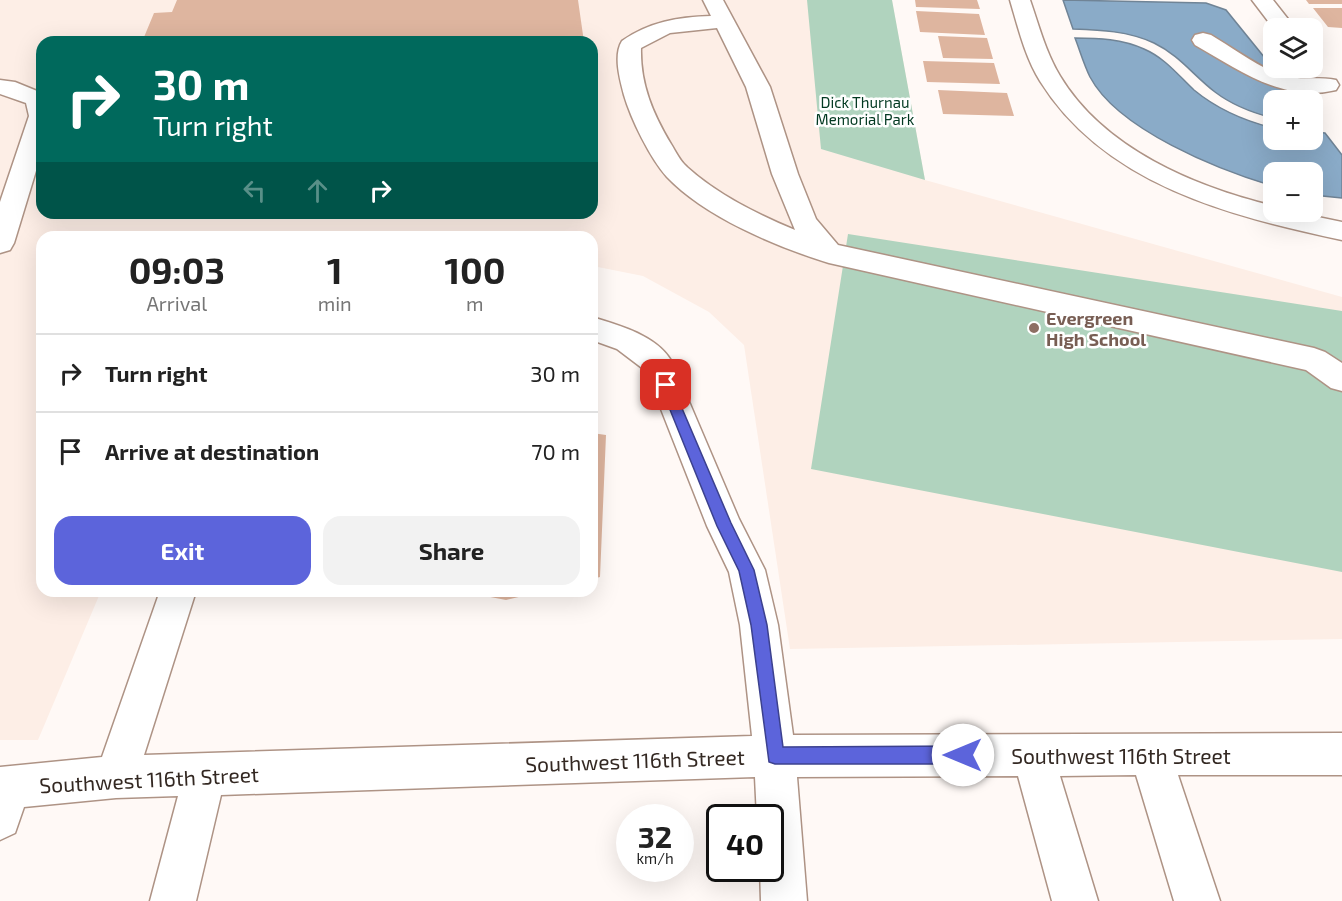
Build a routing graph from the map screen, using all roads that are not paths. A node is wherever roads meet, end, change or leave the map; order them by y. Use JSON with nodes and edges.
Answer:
{"nodes":[{"id":1,"x":1020,"y":0,"type":"edge"},
{"id":2,"x":1262,"y":0,"type":"edge"},
{"id":3,"x":719,"y":11,"type":"edge"},
{"id":4,"x":1276,"y":18,"type":"edge"},
{"id":5,"x":1203,"y":40,"type":"dead end"},
{"id":6,"x":1322,"y":78,"type":"edge"},
{"id":7,"x":1328,"y":85,"type":"junction"},
{"id":8,"x":0,"y":87,"type":"edge"},
{"id":9,"x":36,"y":99,"type":"edge"},
{"id":10,"x":1342,"y":104,"type":"edge"},
{"id":11,"x":36,"y":131,"type":"edge"},
{"id":12,"x":1342,"y":231,"type":"edge"},
{"id":13,"x":0,"y":243,"type":"edge"},
{"id":14,"x":829,"y":253,"type":"junction"},
{"id":15,"x":598,"y":330,"type":"edge"},
{"id":16,"x":1342,"y":379,"type":"edge"},
{"id":17,"x":176,"y":597,"type":"edge"},
{"id":18,"x":1342,"y":754,"type":"edge"},
{"id":19,"x":1033,"y":755,"type":"junction"},
{"id":20,"x":1151,"y":755,"type":"junction"},
{"id":21,"x":775,"y":756,"type":"junction"},
{"id":22,"x":205,"y":774,"type":"junction"},
{"id":23,"x":116,"y":777,"type":"junction"},
{"id":24,"x":2,"y":798,"type":"edge"},
{"id":25,"x":173,"y":901,"type":"edge"},
{"id":26,"x":784,"y":901,"type":"edge"},
{"id":27,"x":1075,"y":901,"type":"edge"},
{"id":28,"x":1197,"y":901,"type":"edge"}],
"edges":[{"from":1,"to":12,"type":"street"},
{"from":2,"to":4,"type":"street"},
{"from":3,"to":14,"type":"street"},
{"from":3,"to":14,"type":"street"},
{"from":5,"to":7,"type":"street"},
{"from":6,"to":7,"type":"street"},
{"from":7,"to":10,"type":"street"},
{"from":8,"to":9,"type":"street"},
{"from":11,"to":13,"type":"street"},
{"from":14,"to":16,"type":"street"},
{"from":15,"to":21,"type":"street"},
{"from":17,"to":23,"type":"street"},
{"from":18,"to":20,"type":"street","name":"Southwest 116th Street"},
{"from":19,"to":20,"type":"street","name":"Southwest 116th Street"},
{"from":19,"to":21,"type":"street","name":"Southwest 116th Street"},
{"from":19,"to":27,"type":"street"},
{"from":20,"to":28,"type":"street"},
{"from":21,"to":22,"type":"street","name":"Southwest 116th Street"},
{"from":21,"to":26,"type":"street"},
{"from":22,"to":23,"type":"street","name":"Southwest 116th Street"},
{"from":22,"to":25,"type":"street"},
{"from":23,"to":24,"type":"street","name":"Southwest 116th Street"}]}
